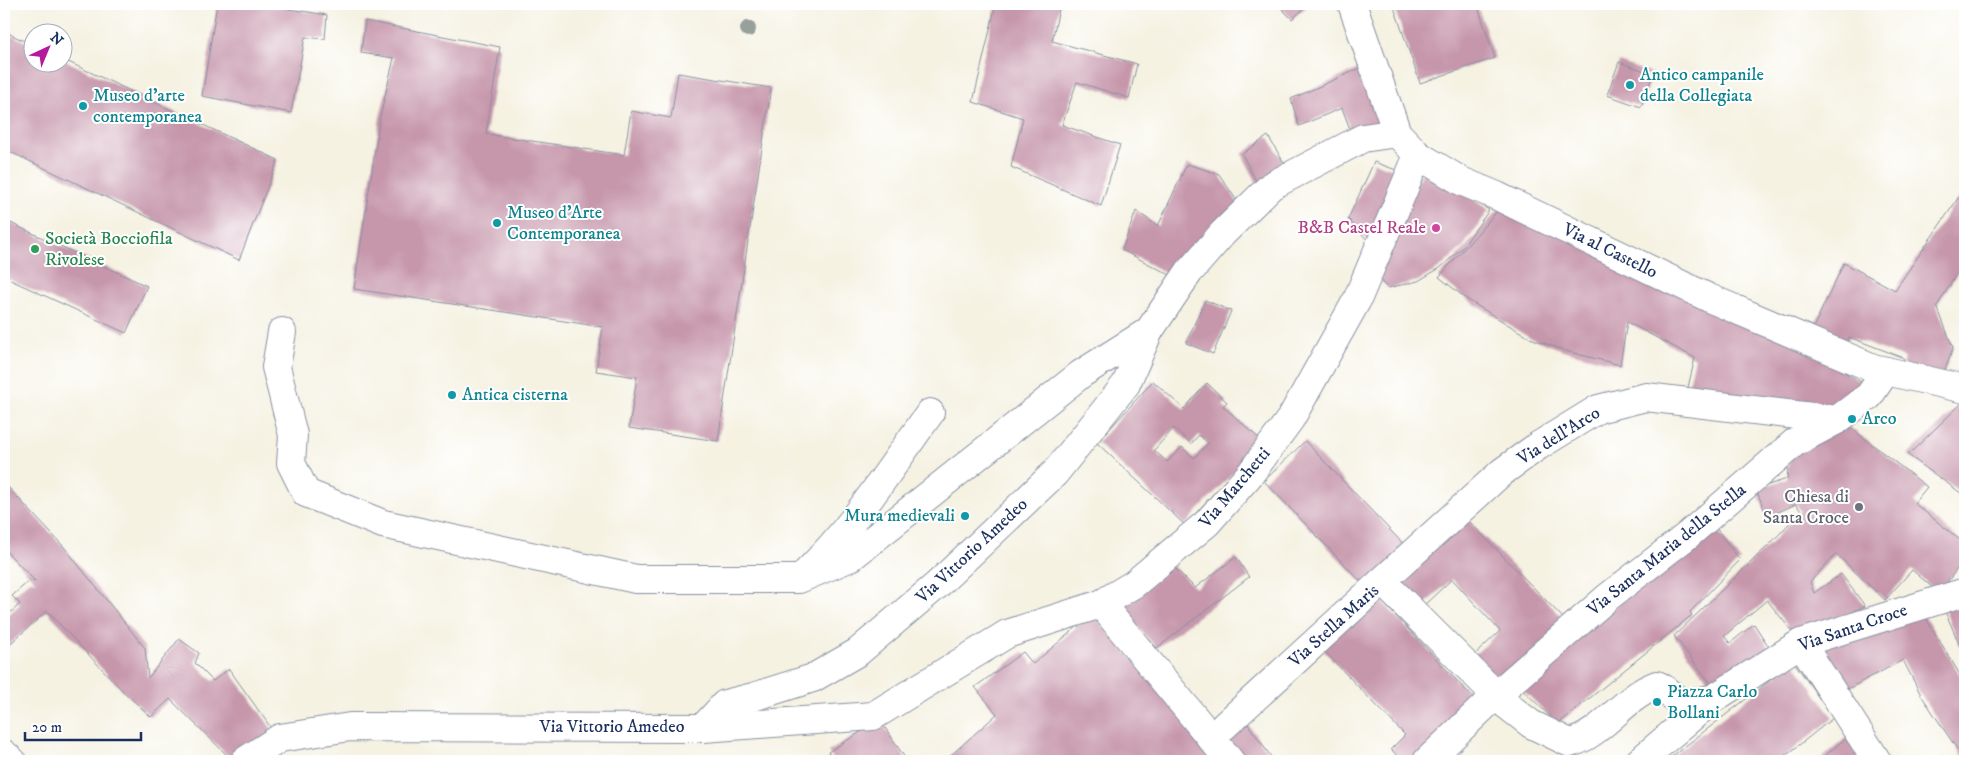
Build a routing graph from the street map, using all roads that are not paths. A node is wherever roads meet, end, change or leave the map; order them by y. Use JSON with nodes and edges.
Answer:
{"nodes":[{"id":1,"x":1352,"y":4,"type":"edge"},
{"id":2,"x":1397,"y":133,"type":"junction"},
{"id":3,"x":1418,"y":155,"type":"junction"},
{"id":4,"x":1149,"y":331,"type":"junction"},
{"id":5,"x":282,"y":332,"type":"dead end"},
{"id":6,"x":1886,"y":371,"type":"junction"},
{"id":7,"x":1965,"y":389,"type":"edge"},
{"id":8,"x":930,"y":414,"type":"dead end"},
{"id":9,"x":1837,"y":420,"type":"junction"},
{"id":10,"x":799,"y":579,"type":"junction"},
{"id":11,"x":1382,"y":581,"type":"junction"},
{"id":12,"x":1965,"y":592,"type":"edge"},
{"id":13,"x":1101,"y":604,"type":"junction"},
{"id":14,"x":1801,"y":643,"type":"junction"},
{"id":15,"x":1496,"y":695,"type":"junction"},
{"id":16,"x":1718,"y":696,"type":"junction"},
{"id":17,"x":703,"y":728,"type":"junction"},
{"id":18,"x":1211,"y":738,"type":"junction"},
{"id":19,"x":4,"y":754,"type":"edge"},
{"id":20,"x":12,"y":761,"type":"edge"},
{"id":21,"x":245,"y":761,"type":"edge"},
{"id":22,"x":1230,"y":761,"type":"edge"},
{"id":23,"x":1427,"y":761,"type":"edge"},
{"id":24,"x":1640,"y":761,"type":"edge"},
{"id":25,"x":1877,"y":761,"type":"edge"}],
"edges":[{"from":1,"to":2,"type":"street","name":"Via al Castello"},
{"from":2,"to":3,"type":"street","name":"Via al Castello"},
{"from":2,"to":4,"type":"street","name":"Via Vittorio Amedeo"},
{"from":3,"to":6,"type":"street","name":"Via al Castello"},
{"from":3,"to":13,"type":"street","name":"Via Marchetti"},
{"from":4,"to":10,"type":"street","name":"Via Vittorio Amedeo"},
{"from":4,"to":17,"type":"street","name":"Via Vittorio Amedeo"},
{"from":5,"to":10,"type":"street","name":"Via Vittorio Amedeo"},
{"from":6,"to":7,"type":"street","name":"Via al Castello"},
{"from":6,"to":9,"type":"street","name":"Via Santa Maria della Stella"},
{"from":8,"to":10,"type":"street"},
{"from":9,"to":11,"type":"street","name":"Via dell'Arco"},
{"from":9,"to":15,"type":"street","name":"Via Santa Maria della Stella"},
{"from":11,"to":15,"type":"street","name":"Via Stella Maris"},
{"from":11,"to":18,"type":"street","name":"Via Stella Maris"},
{"from":12,"to":14,"type":"street","name":"Via Santa Croce"},
{"from":13,"to":17,"type":"street","name":"Via Marchetti"},
{"from":13,"to":18,"type":"street"},
{"from":14,"to":16,"type":"street","name":"Via Santa Croce"},
{"from":14,"to":25,"type":"street"},
{"from":15,"to":16,"type":"street"},
{"from":15,"to":23,"type":"street","name":"Via Santa Maria della Stella"},
{"from":16,"to":24,"type":"street"},
{"from":17,"to":21,"type":"street","name":"Via Vittorio Amedeo"},
{"from":18,"to":22,"type":"street"},
{"from":19,"to":20,"type":"street"}]}
